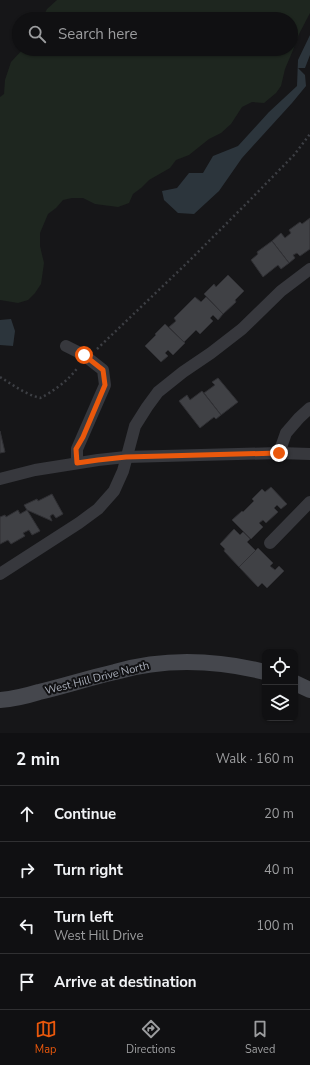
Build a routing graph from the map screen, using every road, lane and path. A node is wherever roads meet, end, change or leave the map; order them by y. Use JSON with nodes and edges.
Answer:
{"nodes":[{"id":1,"x":310,"y":134,"type":"edge"},
{"id":2,"x":310,"y":269,"type":"edge"},
{"id":3,"x":66,"y":346,"type":"dead end"},
{"id":4,"x":96,"y":350,"type":"dead end"},
{"id":5,"x":80,"y":364,"type":"dead end"},
{"id":6,"x":0,"y":377,"type":"edge"},
{"id":7,"x":310,"y":408,"type":"edge"},
{"id":8,"x":279,"y":453,"type":"junction"},
{"id":9,"x":310,"y":454,"type":"edge"},
{"id":10,"x":126,"y":457,"type":"junction"},
{"id":11,"x":77,"y":463,"type":"junction"},
{"id":12,"x":0,"y":479,"type":"edge"},
{"id":13,"x":310,"y":502,"type":"edge"},
{"id":14,"x":270,"y":543,"type":"dead end"},
{"id":15,"x":0,"y":574,"type":"edge"},
{"id":16,"x":262,"y":671,"type":"edge"},
{"id":17,"x":298,"y":684,"type":"edge"},
{"id":18,"x":310,"y":690,"type":"edge"},
{"id":19,"x":0,"y":700,"type":"edge"}],
"edges":[{"from":1,"to":4,"type":"path"},
{"from":2,"to":10,"type":"street"},
{"from":3,"to":11,"type":"street"},
{"from":5,"to":6,"type":"path"},
{"from":7,"to":8,"type":"street"},
{"from":8,"to":9,"type":"street"},
{"from":8,"to":10,"type":"street"},
{"from":10,"to":11,"type":"street"},
{"from":10,"to":15,"type":"street"},
{"from":11,"to":12,"type":"street"},
{"from":13,"to":14,"type":"street"},
{"from":16,"to":19,"type":"street","name":"West Hill Drive North"},
{"from":17,"to":18,"type":"street"}]}
